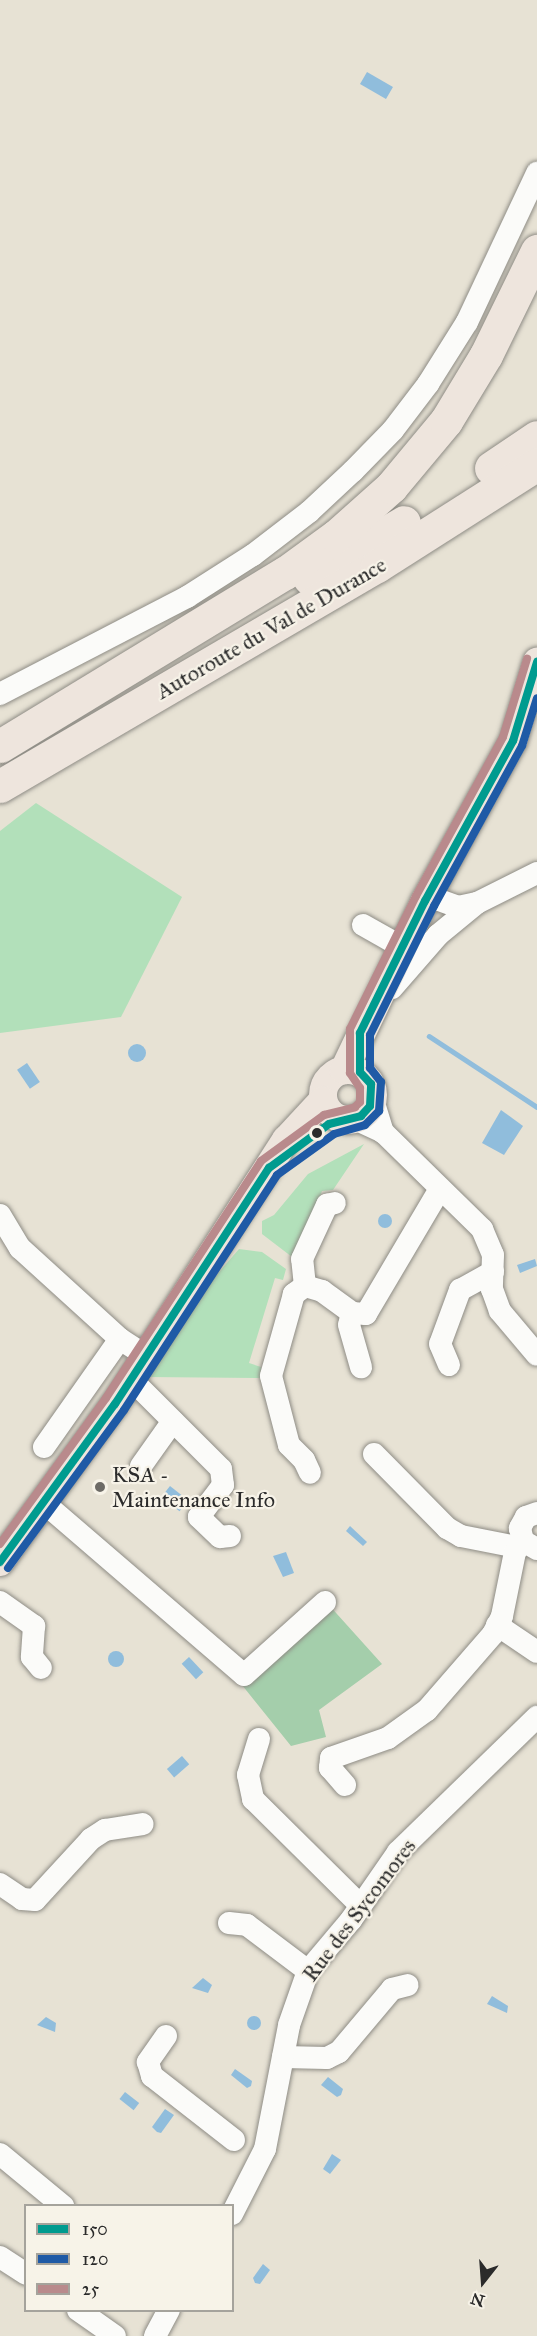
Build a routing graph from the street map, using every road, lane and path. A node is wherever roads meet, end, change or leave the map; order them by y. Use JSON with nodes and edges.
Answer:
{"nodes":[{"id":1,"x":537,"y":173,"type":"edge"},
{"id":2,"x":537,"y":251,"type":"edge"},
{"id":3,"x":537,"y":437,"type":"edge"},
{"id":4,"x":537,"y":464,"type":"edge"},
{"id":5,"x":537,"y":482,"type":"edge"},
{"id":6,"x":377,"y":566,"type":"junction"},
{"id":7,"x":537,"y":662,"type":"edge"},
{"id":8,"x":0,"y":694,"type":"edge"},
{"id":9,"x":0,"y":746,"type":"edge"},
{"id":10,"x":0,"y":757,"type":"edge"},
{"id":11,"x":0,"y":786,"type":"edge"},
{"id":12,"x":537,"y":873,"type":"edge"},
{"id":13,"x":426,"y":899,"type":"junction"},
{"id":14,"x":477,"y":903,"type":"junction"},
{"id":15,"x":363,"y":925,"type":"dead end"},
{"id":16,"x":402,"y":947,"type":"junction"},
{"id":17,"x":360,"y":1033,"type":"junction"},
{"id":18,"x":352,"y":1071,"type":"junction"},
{"id":19,"x":348,"y":1110,"type":"junction"},
{"id":20,"x":440,"y":1189,"type":"junction"},
{"id":21,"x":335,"y":1203,"type":"dead end"},
{"id":22,"x":0,"y":1215,"type":"edge"},
{"id":23,"x":493,"y":1272,"type":"junction"},
{"id":24,"x":305,"y":1286,"type":"junction"},
{"id":25,"x":352,"y":1313,"type":"junction"},
{"id":26,"x":120,"y":1339,"type":"junction"},
{"id":27,"x":537,"y":1355,"type":"edge"},
{"id":28,"x":449,"y":1365,"type":"dead end"},
{"id":29,"x":138,"y":1367,"type":"junction"},
{"id":30,"x":361,"y":1367,"type":"dead end"},
{"id":31,"x":173,"y":1421,"type":"junction"},
{"id":32,"x":44,"y":1447,"type":"dead end"},
{"id":33,"x":374,"y":1454,"type":"dead end"},
{"id":34,"x":141,"y":1466,"type":"dead end"},
{"id":35,"x":310,"y":1473,"type":"dead end"},
{"id":36,"x":44,"y":1502,"type":"junction"},
{"id":37,"x":537,"y":1513,"type":"edge"},
{"id":38,"x":230,"y":1536,"type":"dead end"},
{"id":39,"x":526,"y":1546,"type":"edge"},
{"id":40,"x":0,"y":1562,"type":"edge"},
{"id":41,"x":0,"y":1602,"type":"edge"},
{"id":42,"x":325,"y":1602,"type":"dead end"},
{"id":43,"x":497,"y":1625,"type":"junction"},
{"id":44,"x":537,"y":1652,"type":"edge"},
{"id":45,"x":41,"y":1668,"type":"dead end"},
{"id":46,"x":537,"y":1717,"type":"edge"},
{"id":47,"x":259,"y":1739,"type":"dead end"},
{"id":48,"x":345,"y":1785,"type":"dead end"},
{"id":49,"x":143,"y":1824,"type":"dead end"},
{"id":50,"x":0,"y":1884,"type":"edge"},
{"id":51,"x":360,"y":1905,"type":"junction"},
{"id":52,"x":229,"y":1923,"type":"dead end"},
{"id":53,"x":308,"y":1971,"type":"junction"},
{"id":54,"x":408,"y":1985,"type":"dead end"},
{"id":55,"x":166,"y":2036,"type":"dead end"},
{"id":56,"x":283,"y":2057,"type":"junction"},
{"id":57,"x":0,"y":2154,"type":"edge"},
{"id":58,"x":262,"y":2159,"type":"junction"},
{"id":59,"x":62,"y":2204,"type":"edge"},
{"id":60,"x":234,"y":2210,"type":"edge"},
{"id":61,"x":0,"y":2257,"type":"edge"},
{"id":62,"x":24,"y":2273,"type":"edge"},
{"id":63,"x":81,"y":2312,"type":"edge"},
{"id":64,"x":115,"y":2336,"type":"edge"}],
"edges":[{"from":1,"to":8,"type":"street"},
{"from":2,"to":9,"type":"highway"},
{"from":3,"to":10,"type":"highway","name":"Autoroute du Val de Durance"},
{"from":4,"to":6,"type":"highway","name":"Autoroute du Val de Durance"},
{"from":5,"to":6,"type":"highway"},
{"from":6,"to":11,"type":"highway","name":"Autoroute du Val de Durance"},
{"from":7,"to":13,"type":"main road"},
{"from":12,"to":14,"type":"street"},
{"from":13,"to":14,"type":"street"},
{"from":13,"to":16,"type":"main road"},
{"from":14,"to":17,"type":"street"},
{"from":15,"to":16,"type":"street"},
{"from":16,"to":17,"type":"main road"},
{"from":17,"to":18,"type":"main road"},
{"from":18,"to":19,"type":"main road"},
{"from":18,"to":19,"type":"main road"},
{"from":19,"to":20,"type":"street"},
{"from":19,"to":29,"type":"main road"},
{"from":20,"to":23,"type":"street"},
{"from":20,"to":25,"type":"street"},
{"from":21,"to":24,"type":"street"},
{"from":22,"to":26,"type":"street"},
{"from":23,"to":27,"type":"street"},
{"from":23,"to":28,"type":"street"},
{"from":24,"to":25,"type":"street"},
{"from":24,"to":35,"type":"street"},
{"from":25,"to":30,"type":"street"},
{"from":26,"to":29,"type":"street"},
{"from":26,"to":32,"type":"street"},
{"from":29,"to":31,"type":"street"},
{"from":29,"to":36,"type":"main road"},
{"from":31,"to":34,"type":"street"},
{"from":31,"to":38,"type":"street"},
{"from":33,"to":39,"type":"street"},
{"from":36,"to":40,"type":"main road"},
{"from":36,"to":42,"type":"street"},
{"from":37,"to":39,"type":"street"},
{"from":39,"to":43,"type":"street"},
{"from":41,"to":45,"type":"street"},
{"from":43,"to":44,"type":"street"},
{"from":43,"to":48,"type":"street"},
{"from":46,"to":51,"type":"street","name":"Rue des Sycomores"},
{"from":47,"to":51,"type":"street"},
{"from":49,"to":50,"type":"street"},
{"from":51,"to":53,"type":"street","name":"Rue des Sycomores"},
{"from":52,"to":53,"type":"street"},
{"from":53,"to":56,"type":"street","name":"Rue des Sycomores"},
{"from":54,"to":56,"type":"street"},
{"from":55,"to":58,"type":"street"},
{"from":56,"to":58,"type":"street","name":"Rue des Sycomores"},
{"from":57,"to":59,"type":"street"},
{"from":58,"to":60,"type":"street","name":"Rue des Sycomores"},
{"from":61,"to":62,"type":"street"},
{"from":63,"to":64,"type":"street"}]}
